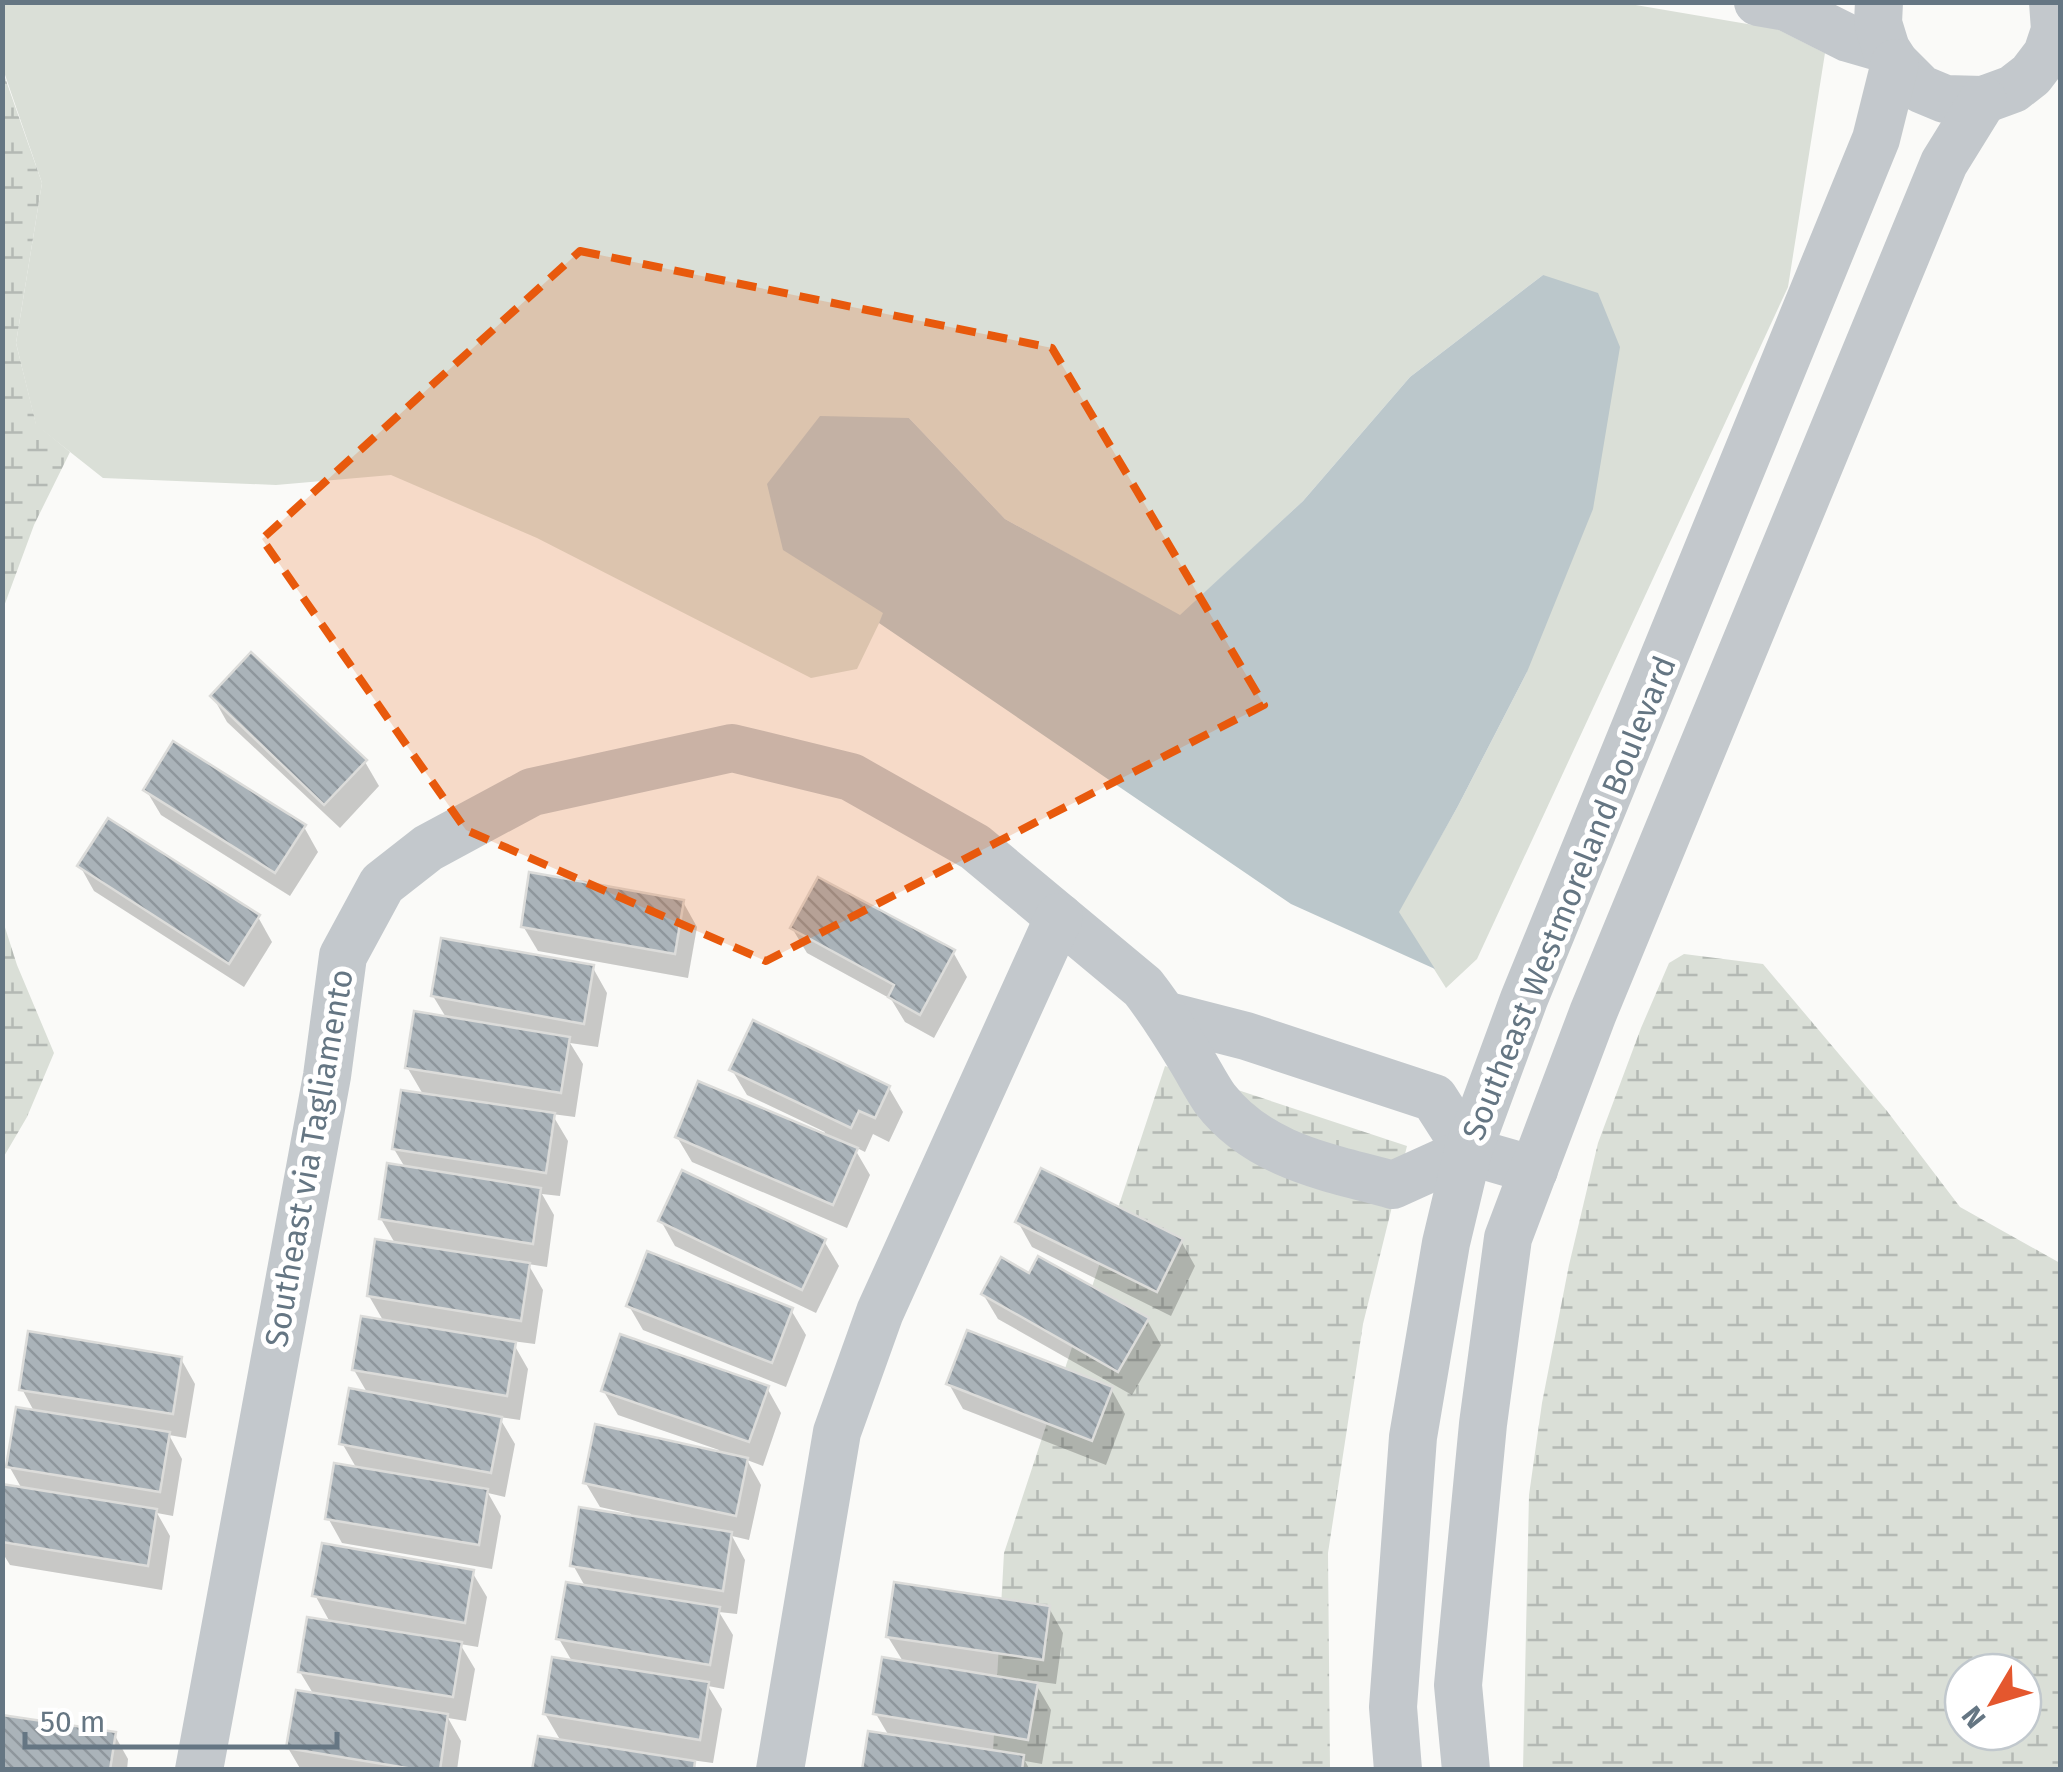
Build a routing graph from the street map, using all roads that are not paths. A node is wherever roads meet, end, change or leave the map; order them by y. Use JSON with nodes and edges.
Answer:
{"nodes":[{"id":1,"x":1758,"y":2,"type":"edge"},
{"id":2,"x":1879,"y":2,"type":"edge"},
{"id":3,"x":2053,"y":2,"type":"edge"},
{"id":4,"x":1890,"y":56,"type":"junction"},
{"id":5,"x":2046,"y":80,"type":"edge"},
{"id":6,"x":1983,"y":100,"type":"junction"},
{"id":7,"x":1059,"y":917,"type":"junction"},
{"id":8,"x":1164,"y":1015,"type":"junction"},
{"id":9,"x":1468,"y":1151,"type":"junction"},
{"id":10,"x":1534,"y":1170,"type":"junction"},
{"id":11,"x":199,"y":1770,"type":"edge"},
{"id":12,"x":780,"y":1770,"type":"edge"},
{"id":13,"x":1398,"y":1770,"type":"edge"},
{"id":14,"x":1466,"y":1770,"type":"edge"}],
"edges":[{"from":1,"to":4,"type":"street"},
{"from":2,"to":4,"type":"street"},
{"from":3,"to":5,"type":"street"},
{"from":4,"to":6,"type":"street"},
{"from":4,"to":9,"type":"street","name":"Southeast Westmoreland Boulevard"},
{"from":5,"to":6,"type":"street"},
{"from":6,"to":10,"type":"street","name":"Southeast Westmoreland Boulevard"},
{"from":7,"to":8,"type":"street","name":"Southeast via Tagliamento"},
{"from":7,"to":11,"type":"street","name":"Southeast via Tagliamento"},
{"from":7,"to":12,"type":"street"},
{"from":8,"to":9,"type":"street"},
{"from":8,"to":9,"type":"street","name":"Southeast via Tagliamento"},
{"from":9,"to":10,"type":"street"},
{"from":9,"to":13,"type":"street","name":"Southeast Westmoreland Boulevard"},
{"from":10,"to":14,"type":"street","name":"Southeast Westmoreland Boulevard"}]}
